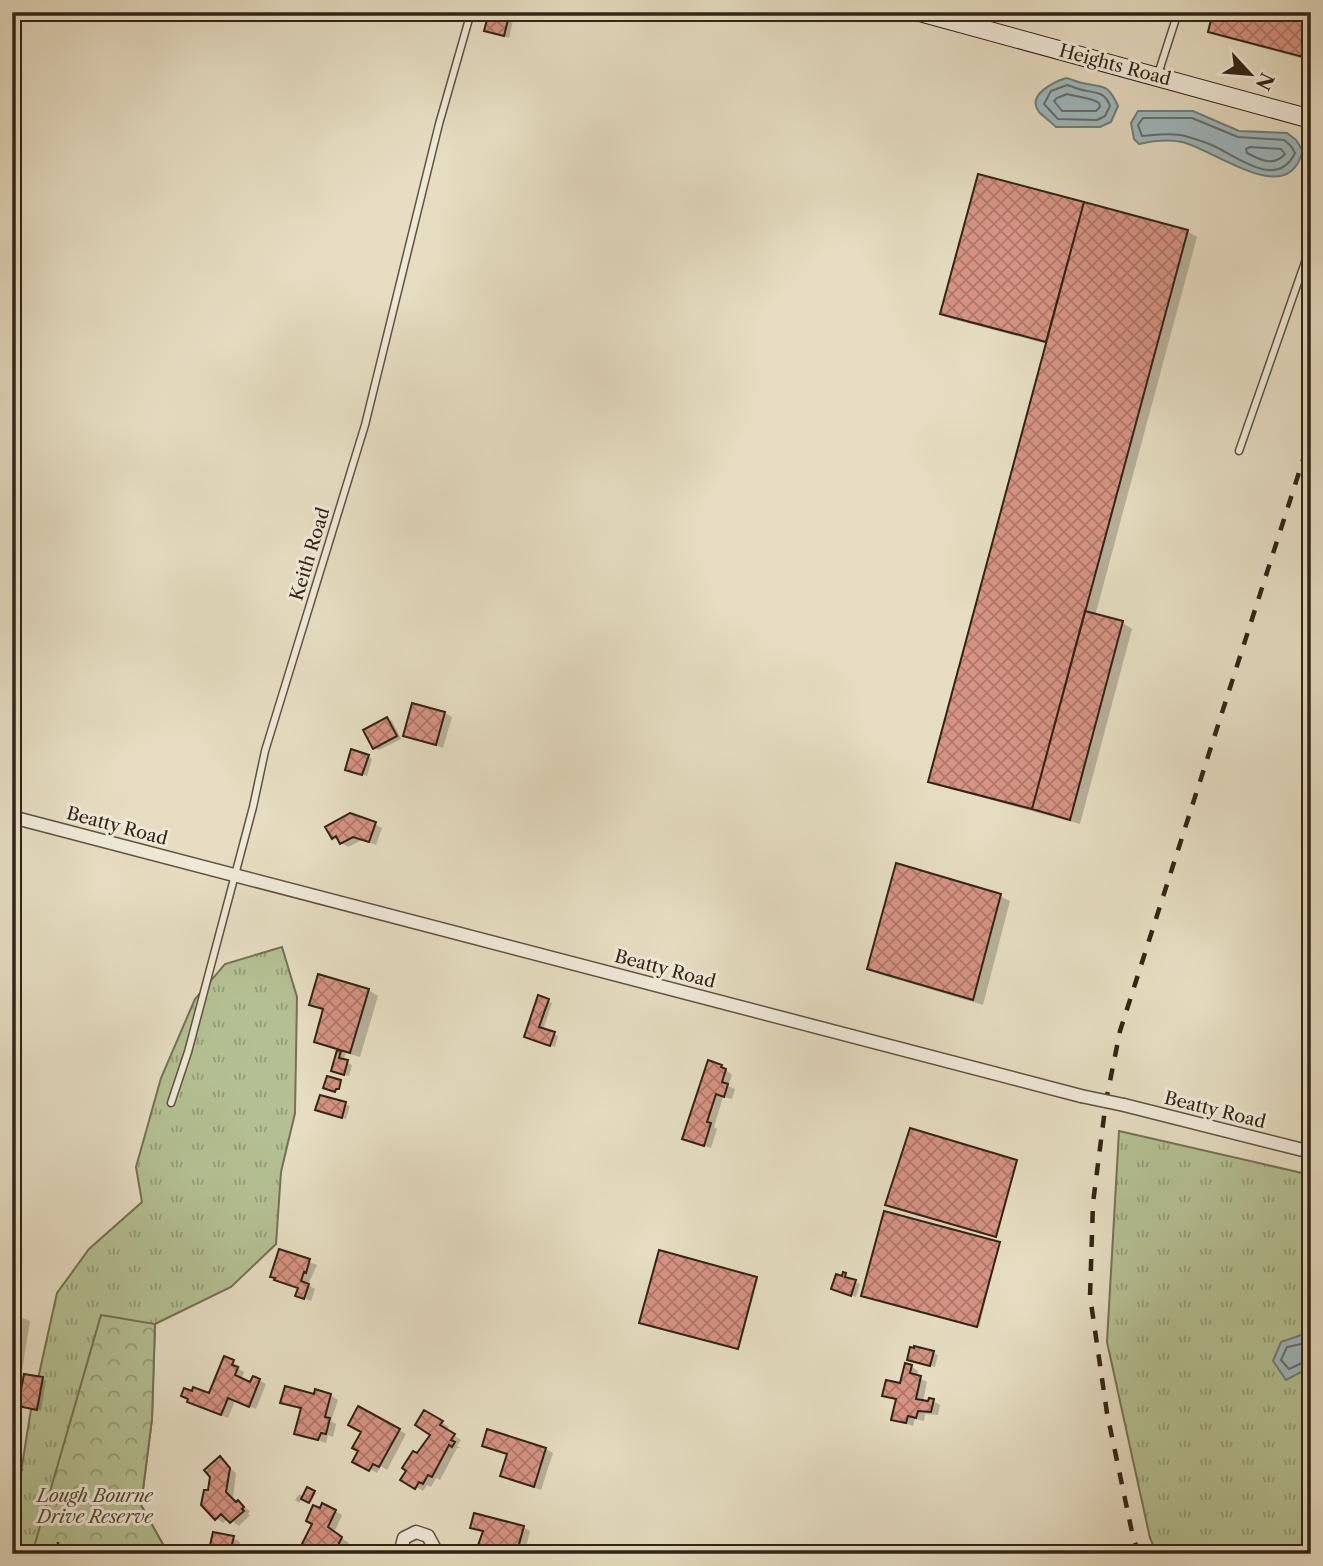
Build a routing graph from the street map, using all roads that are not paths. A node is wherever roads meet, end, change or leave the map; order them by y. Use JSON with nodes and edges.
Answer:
{"nodes":[{"id":1,"x":471,"y":12,"type":"edge"},
{"id":2,"x":920,"y":12,"type":"edge"},
{"id":3,"x":1178,"y":12,"type":"edge"},
{"id":4,"x":1157,"y":76,"type":"junction"},
{"id":5,"x":1311,"y":119,"type":"edge"},
{"id":6,"x":1311,"y":246,"type":"edge"},
{"id":7,"x":1239,"y":451,"type":"dead end"},
{"id":8,"x":12,"y":817,"type":"edge"},
{"id":9,"x":234,"y":875,"type":"junction"},
{"id":10,"x":171,"y":1103,"type":"dead end"},
{"id":11,"x":1311,"y":1152,"type":"edge"},
{"id":12,"x":400,"y":1554,"type":"edge"},
{"id":13,"x":433,"y":1554,"type":"edge"}],
"edges":[{"from":1,"to":9,"type":"lane","name":"Keith Road"},
{"from":2,"to":4,"type":"street","name":"Heights Road"},
{"from":3,"to":4,"type":"lane"},
{"from":4,"to":5,"type":"street","name":"Heights Road"},
{"from":6,"to":7,"type":"lane"},
{"from":8,"to":9,"type":"street","name":"Beatty Road"},
{"from":9,"to":10,"type":"lane","name":"Keith Road"},
{"from":9,"to":11,"type":"street","name":"Beatty Road","bridge":true},
{"from":12,"to":13,"type":"street"}]}
